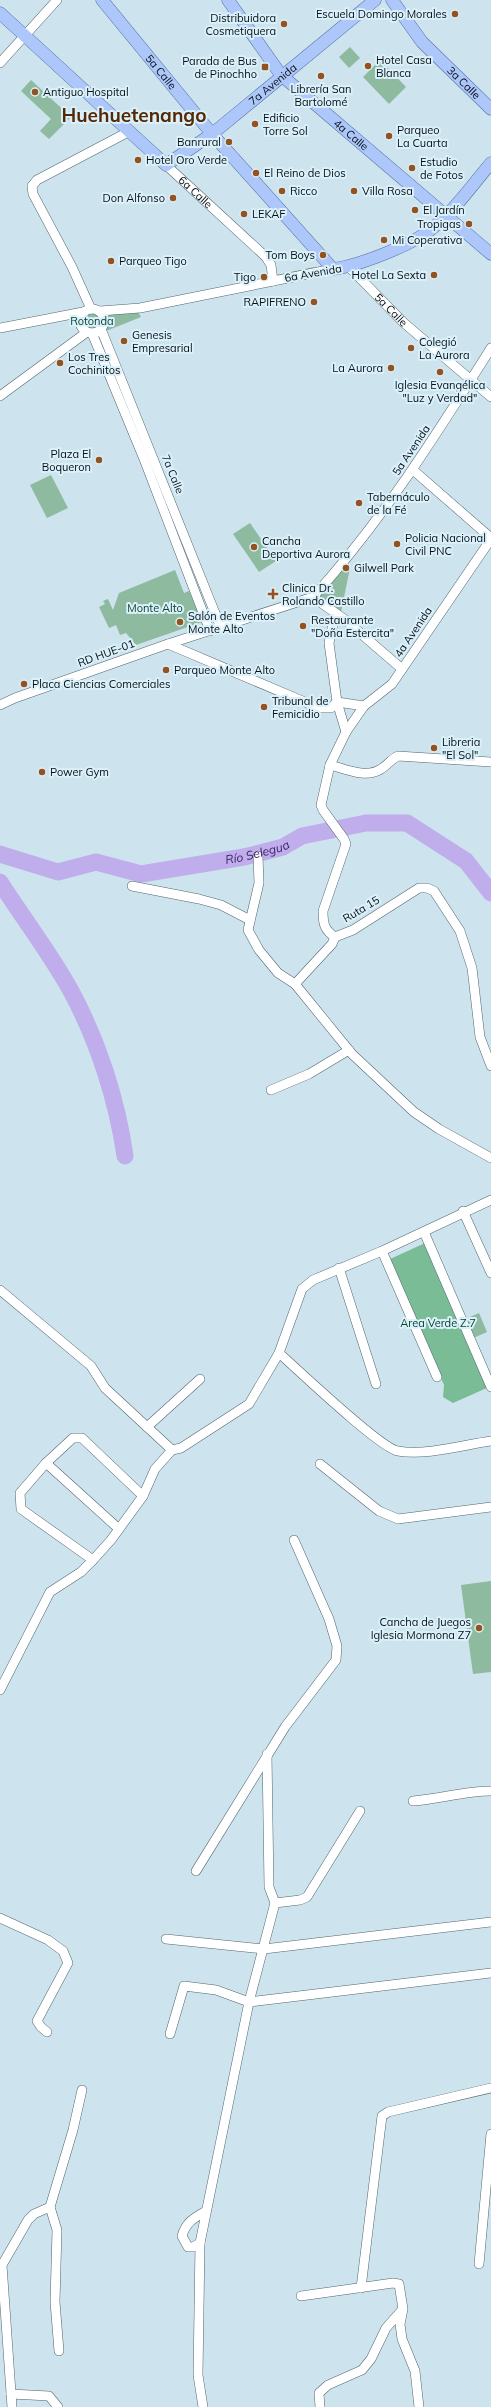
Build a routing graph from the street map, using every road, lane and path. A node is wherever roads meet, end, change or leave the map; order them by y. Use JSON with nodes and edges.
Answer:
{"nodes":[{"id":1,"x":57,"y":0,"type":"edge"},
{"id":2,"x":102,"y":0,"type":"edge"},
{"id":3,"x":228,"y":0,"type":"edge"},
{"id":4,"x":376,"y":0,"type":"edge"},
{"id":5,"x":392,"y":0,"type":"edge"},
{"id":6,"x":0,"y":13,"type":"edge"},
{"id":7,"x":26,"y":36,"type":"junction"},
{"id":8,"x":0,"y":63,"type":"edge"},
{"id":9,"x":281,"y":76,"type":"junction"},
{"id":10,"x":491,"y":109,"type":"edge"},
{"id":11,"x":130,"y":131,"type":"junction"},
{"id":12,"x":212,"y":134,"type":"junction"},
{"id":13,"x":491,"y":163,"type":"edge"},
{"id":14,"x":166,"y":165,"type":"junction"},
{"id":15,"x":446,"y":216,"type":"junction"},
{"id":16,"x":491,"y":254,"type":"edge"},
{"id":17,"x":349,"y":267,"type":"junction"},
{"id":18,"x":333,"y":269,"type":"junction"},
{"id":19,"x":273,"y":280,"type":"junction"},
{"id":20,"x":87,"y":311,"type":"junction"},
{"id":21,"x":100,"y":311,"type":"junction"},
{"id":22,"x":0,"y":328,"type":"edge"},
{"id":23,"x":93,"y":331,"type":"junction"},
{"id":24,"x":491,"y":348,"type":"edge"},
{"id":25,"x":471,"y":380,"type":"junction"},
{"id":26,"x":0,"y":396,"type":"edge"},
{"id":27,"x":491,"y":397,"type":"edge"},
{"id":28,"x":413,"y":470,"type":"junction"},
{"id":29,"x":491,"y":539,"type":"edge"},
{"id":30,"x":313,"y":597,"type":"junction"},
{"id":31,"x":335,"y":614,"type":"junction"},
{"id":32,"x":221,"y":628,"type":"junction"},
{"id":33,"x":210,"y":631,"type":"junction"},
{"id":34,"x":168,"y":644,"type":"junction"},
{"id":35,"x":402,"y":669,"type":"junction"},
{"id":36,"x":337,"y":702,"type":"junction"},
{"id":37,"x":0,"y":706,"type":"edge"},
{"id":38,"x":364,"y":706,"type":"junction"},
{"id":39,"x":346,"y":732,"type":"junction"},
{"id":40,"x":491,"y":762,"type":"edge"},
{"id":41,"x":330,"y":765,"type":"junction"},
{"id":42,"x":258,"y":856,"type":"dead end"},
{"id":43,"x":132,"y":886,"type":"dead end"},
{"id":44,"x":250,"y":920,"type":"junction"},
{"id":45,"x":335,"y":937,"type":"junction"},
{"id":46,"x":295,"y":984,"type":"junction"},
{"id":47,"x":349,"y":1050,"type":"junction"},
{"id":48,"x":491,"y":1066,"type":"edge"},
{"id":49,"x":271,"y":1090,"type":"dead end"},
{"id":50,"x":491,"y":1158,"type":"edge"},
{"id":51,"x":491,"y":1200,"type":"edge"},
{"id":52,"x":463,"y":1211,"type":"junction"},
{"id":53,"x":424,"y":1232,"type":"junction"},
{"id":54,"x":382,"y":1251,"type":"junction"},
{"id":55,"x":339,"y":1268,"type":"junction"},
{"id":56,"x":491,"y":1273,"type":"edge"},
{"id":57,"x":0,"y":1290,"type":"edge"},
{"id":58,"x":279,"y":1353,"type":"junction"},
{"id":59,"x":437,"y":1377,"type":"dead end"},
{"id":60,"x":200,"y":1379,"type":"dead end"},
{"id":61,"x":376,"y":1384,"type":"dead end"},
{"id":62,"x":491,"y":1387,"type":"edge"},
{"id":63,"x":147,"y":1427,"type":"junction"},
{"id":64,"x":491,"y":1441,"type":"edge"},
{"id":65,"x":172,"y":1450,"type":"junction"},
{"id":66,"x":46,"y":1463,"type":"junction"},
{"id":67,"x":320,"y":1464,"type":"dead end"},
{"id":68,"x":143,"y":1496,"type":"junction"},
{"id":69,"x":491,"y":1507,"type":"edge"},
{"id":70,"x":119,"y":1529,"type":"junction"},
{"id":71,"x":294,"y":1540,"type":"dead end"},
{"id":72,"x":93,"y":1560,"type":"junction"},
{"id":73,"x":0,"y":1690,"type":"edge"},
{"id":74,"x":267,"y":1754,"type":"junction"},
{"id":75,"x":491,"y":1790,"type":"edge"},
{"id":76,"x":413,"y":1801,"type":"dead end"},
{"id":77,"x":360,"y":1811,"type":"dead end"},
{"id":78,"x":196,"y":1871,"type":"dead end"},
{"id":79,"x":276,"y":1903,"type":"junction"},
{"id":80,"x":0,"y":1918,"type":"edge"},
{"id":81,"x":491,"y":1922,"type":"edge"},
{"id":82,"x":166,"y":1940,"type":"dead end"},
{"id":83,"x":264,"y":1948,"type":"junction"},
{"id":84,"x":491,"y":1973,"type":"edge"},
{"id":85,"x":249,"y":2002,"type":"junction"},
{"id":86,"x":47,"y":2032,"type":"dead end"},
{"id":87,"x":170,"y":2034,"type":"dead end"},
{"id":88,"x":491,"y":2088,"type":"edge"},
{"id":89,"x":82,"y":2090,"type":"dead end"},
{"id":90,"x":491,"y":2134,"type":"edge"},
{"id":91,"x":50,"y":2207,"type":"junction"},
{"id":92,"x":206,"y":2211,"type":"junction"},
{"id":93,"x":200,"y":2243,"type":"junction"},
{"id":94,"x":479,"y":2264,"type":"dead end"},
{"id":95,"x":1,"y":2265,"type":"edge"},
{"id":96,"x":361,"y":2288,"type":"junction"},
{"id":97,"x":301,"y":2296,"type":"dead end"},
{"id":98,"x":403,"y":2309,"type":"junction"},
{"id":99,"x":59,"y":2351,"type":"dead end"},
{"id":100,"x":11,"y":2394,"type":"junction"},
{"id":101,"x":12,"y":2407,"type":"edge"},
{"id":102,"x":58,"y":2407,"type":"edge"},
{"id":103,"x":203,"y":2407,"type":"edge"},
{"id":104,"x":320,"y":2407,"type":"edge"},
{"id":105,"x":419,"y":2407,"type":"edge"}],
"edges":[{"from":1,"to":7,"type":"street"},
{"from":2,"to":12,"type":"main road","name":"5a Calle"},
{"from":3,"to":9,"type":"main road","name":"4a Calle"},
{"from":4,"to":9,"type":"main road","name":"7a Avenida"},
{"from":5,"to":10,"type":"main road","name":"3a Calle"},
{"from":6,"to":7,"type":"main road","name":"6a Calle"},
{"from":7,"to":8,"type":"street"},
{"from":7,"to":11,"type":"main road","name":"6a Calle"},
{"from":9,"to":12,"type":"main road","name":"7a Avenida"},
{"from":9,"to":15,"type":"main road","name":"4a Calle"},
{"from":11,"to":14,"type":"main road","name":"6a Calle"},
{"from":11,"to":20,"type":"street"},
{"from":12,"to":14,"type":"main road","name":"7a Avenida"},
{"from":12,"to":18,"type":"main road","name":"5a Calle"},
{"from":13,"to":15,"type":"main road","name":"6a Avenida"},
{"from":14,"to":19,"type":"street","name":"6a Calle"},
{"from":15,"to":16,"type":"main road","name":"4a Calle"},
{"from":15,"to":17,"type":"main road","name":"6a Avenida"},
{"from":17,"to":18,"type":"main road","name":"6a Avenida"},
{"from":17,"to":25,"type":"street","name":"5a Calle"},
{"from":18,"to":19,"type":"street","name":"6a Avenida"},
{"from":19,"to":21,"type":"street","name":"6a Avenida"},
{"from":20,"to":21,"type":"street","name":"6a Avenida"},
{"from":20,"to":22,"type":"street"},
{"from":20,"to":23,"type":"street"},
{"from":21,"to":23,"type":"street"},
{"from":23,"to":26,"type":"street"},
{"from":23,"to":32,"type":"street","name":"7a Calle"},
{"from":23,"to":33,"type":"street","name":"7a Calle"},
{"from":24,"to":25,"type":"street","name":"5a Avenida"},
{"from":25,"to":27,"type":"street","name":"5a Calle"},
{"from":25,"to":28,"type":"street","name":"5a Avenida"},
{"from":28,"to":29,"type":"street"},
{"from":28,"to":30,"type":"street","name":"5a Avenida"},
{"from":29,"to":35,"type":"street","name":"4a Avenida"},
{"from":30,"to":31,"type":"street"},
{"from":30,"to":32,"type":"street"},
{"from":31,"to":35,"type":"street"},
{"from":31,"to":36,"type":"street"},
{"from":32,"to":33,"type":"street","name":"RD HUE-01"},
{"from":33,"to":34,"type":"street","name":"RD HUE-01"},
{"from":34,"to":36,"type":"street"},
{"from":34,"to":37,"type":"street","name":"RD HUE-01"},
{"from":35,"to":38,"type":"street","name":"4a Avenida"},
{"from":36,"to":38,"type":"street"},
{"from":36,"to":39,"type":"street"},
{"from":38,"to":39,"type":"street","name":"4a Avenida"},
{"from":39,"to":41,"type":"street"},
{"from":40,"to":41,"type":"street"},
{"from":41,"to":45,"type":"street"},
{"from":42,"to":44,"type":"street"},
{"from":43,"to":44,"type":"street"},
{"from":44,"to":46,"type":"street"},
{"from":45,"to":46,"type":"street"},
{"from":45,"to":48,"type":"street","name":"Ruta 15"},
{"from":46,"to":47,"type":"street"},
{"from":47,"to":49,"type":"street"},
{"from":47,"to":50,"type":"street"},
{"from":51,"to":52,"type":"street"},
{"from":52,"to":53,"type":"street"},
{"from":52,"to":56,"type":"street"},
{"from":53,"to":54,"type":"street"},
{"from":53,"to":62,"type":"street"},
{"from":54,"to":55,"type":"street"},
{"from":54,"to":59,"type":"street"},
{"from":55,"to":58,"type":"street"},
{"from":55,"to":61,"type":"street"},
{"from":57,"to":63,"type":"street"},
{"from":58,"to":64,"type":"street"},
{"from":58,"to":65,"type":"street"},
{"from":60,"to":63,"type":"street"},
{"from":63,"to":65,"type":"street"},
{"from":65,"to":68,"type":"street"},
{"from":66,"to":68,"type":"street"},
{"from":66,"to":70,"type":"street"},
{"from":66,"to":72,"type":"street"},
{"from":67,"to":69,"type":"street"},
{"from":68,"to":70,"type":"street"},
{"from":70,"to":72,"type":"street"},
{"from":71,"to":74,"type":"street"},
{"from":72,"to":73,"type":"street"},
{"from":74,"to":78,"type":"street"},
{"from":74,"to":79,"type":"street"},
{"from":75,"to":76,"type":"street"},
{"from":77,"to":79,"type":"street"},
{"from":79,"to":83,"type":"street"},
{"from":80,"to":86,"type":"street"},
{"from":81,"to":83,"type":"street"},
{"from":82,"to":83,"type":"street"},
{"from":83,"to":85,"type":"street"},
{"from":84,"to":85,"type":"street"},
{"from":85,"to":87,"type":"street"},
{"from":85,"to":92,"type":"street"},
{"from":88,"to":96,"type":"street"},
{"from":89,"to":91,"type":"street"},
{"from":90,"to":94,"type":"street"},
{"from":91,"to":95,"type":"street"},
{"from":91,"to":99,"type":"street"},
{"from":92,"to":93,"type":"street"},
{"from":92,"to":93,"type":"street"},
{"from":93,"to":103,"type":"street"},
{"from":95,"to":100,"type":"street"},
{"from":96,"to":97,"type":"street"},
{"from":96,"to":98,"type":"street"},
{"from":98,"to":104,"type":"street"},
{"from":98,"to":105,"type":"street"},
{"from":100,"to":101,"type":"street"},
{"from":100,"to":102,"type":"street"}]}
